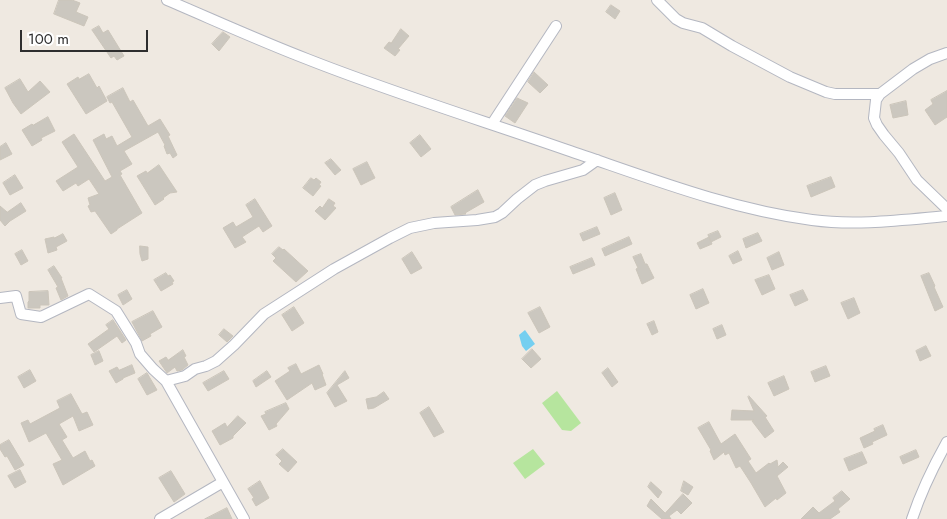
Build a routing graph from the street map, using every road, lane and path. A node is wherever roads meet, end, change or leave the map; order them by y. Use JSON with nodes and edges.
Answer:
{"nodes":[{"id":1,"x":167,"y":0,"type":"edge"},
{"id":2,"x":657,"y":0,"type":"edge"},
{"id":3,"x":556,"y":26,"type":"dead end"},
{"id":4,"x":947,"y":53,"type":"edge"},
{"id":5,"x":880,"y":94,"type":"junction"},
{"id":6,"x":492,"y":124,"type":"junction"},
{"id":7,"x":597,"y":160,"type":"junction"},
{"id":8,"x":947,"y":209,"type":"edge"},
{"id":9,"x":947,"y":216,"type":"edge"},
{"id":10,"x":0,"y":298,"type":"edge"},
{"id":11,"x":166,"y":381,"type":"junction"},
{"id":12,"x":947,"y":442,"type":"edge"},
{"id":13,"x":223,"y":482,"type":"junction"},
{"id":14,"x":160,"y":519,"type":"edge"},
{"id":15,"x":244,"y":519,"type":"edge"},
{"id":16,"x":912,"y":519,"type":"edge"}],
"edges":[{"from":1,"to":6,"type":"street"},
{"from":2,"to":5,"type":"street"},
{"from":3,"to":6,"type":"street"},
{"from":4,"to":5,"type":"street"},
{"from":5,"to":8,"type":"street"},
{"from":6,"to":7,"type":"street"},
{"from":7,"to":9,"type":"street"},
{"from":7,"to":11,"type":"street"},
{"from":10,"to":11,"type":"street"},
{"from":11,"to":13,"type":"street"},
{"from":12,"to":16,"type":"street"},
{"from":13,"to":14,"type":"street"},
{"from":13,"to":15,"type":"street"}]}
